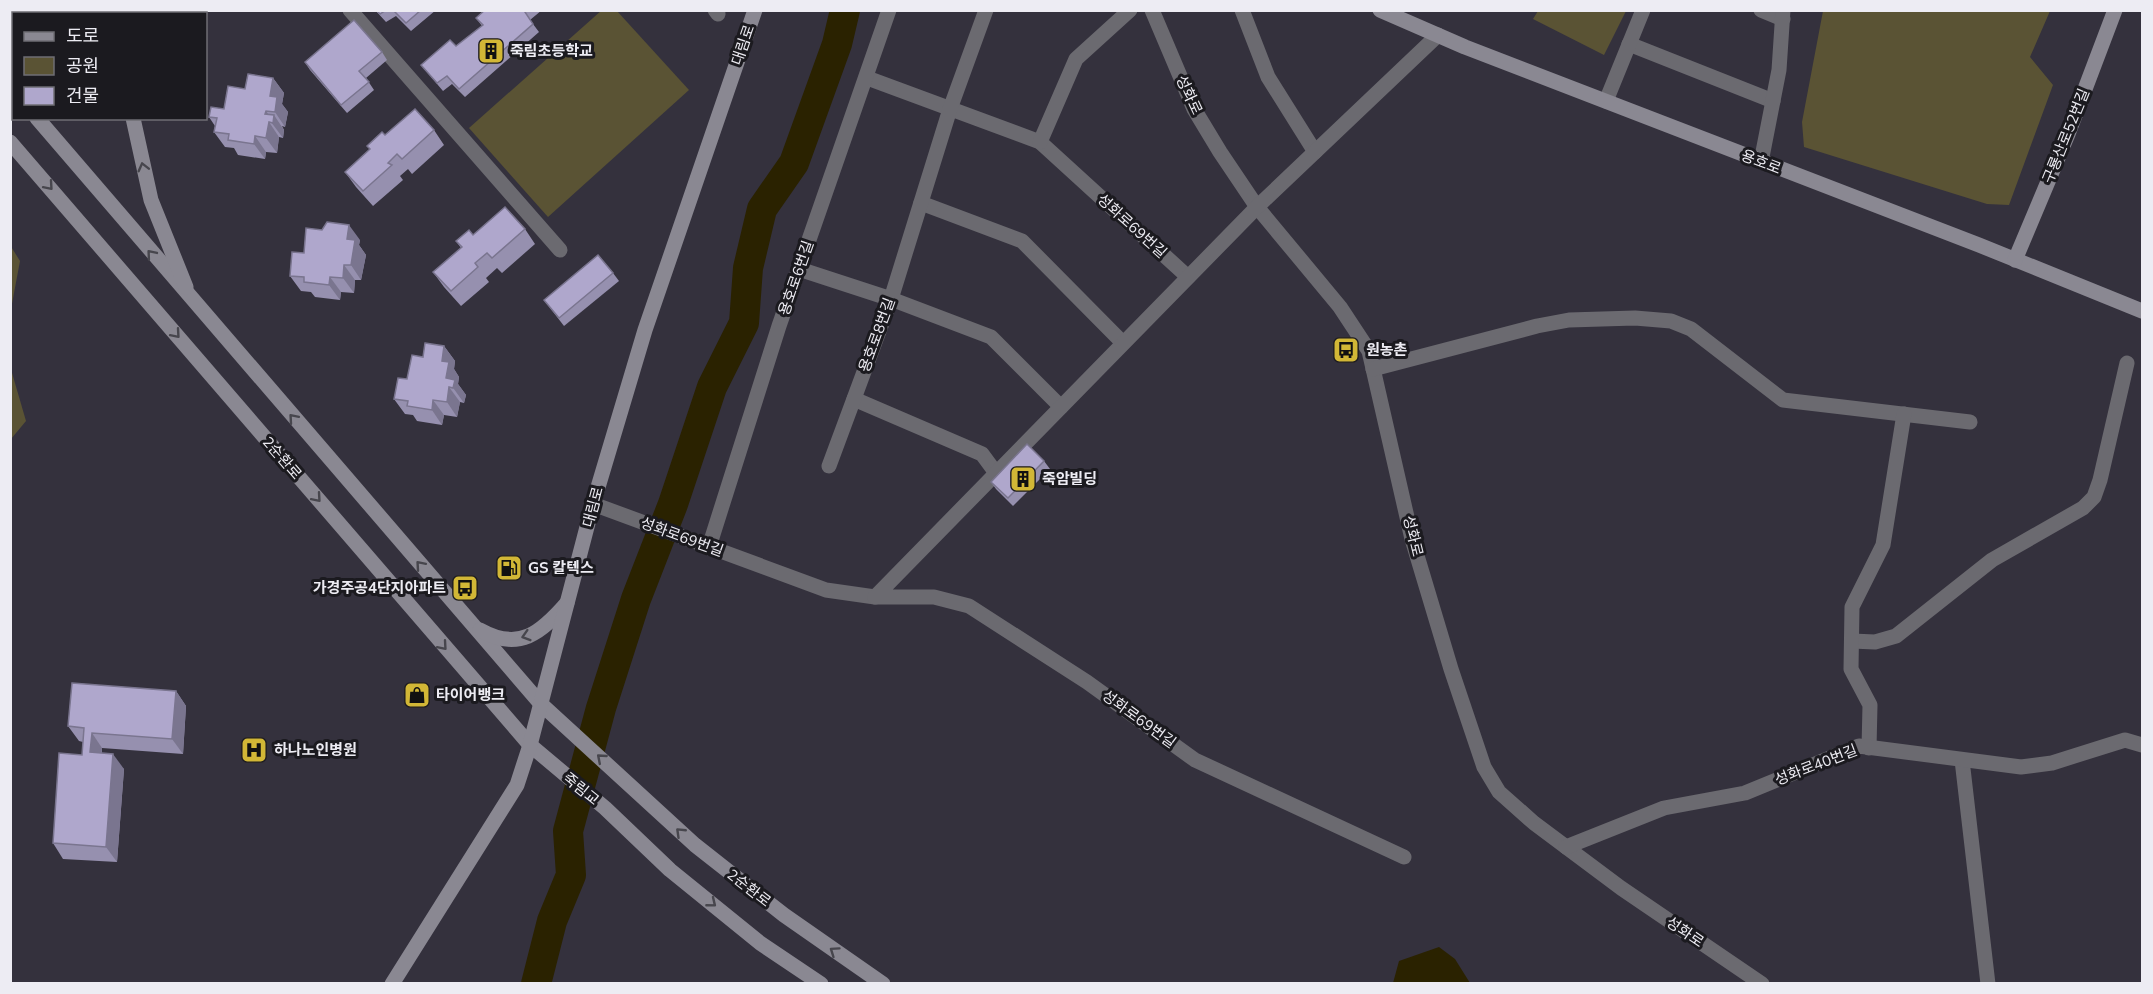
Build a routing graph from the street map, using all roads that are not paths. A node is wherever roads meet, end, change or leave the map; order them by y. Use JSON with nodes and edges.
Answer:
{"nodes":[{"id":1,"x":350,"y":10,"type":"edge"},
{"id":2,"x":755,"y":10,"type":"edge"},
{"id":3,"x":889,"y":10,"type":"edge"},
{"id":4,"x":986,"y":10,"type":"edge"},
{"id":5,"x":1130,"y":10,"type":"edge"},
{"id":6,"x":1152,"y":10,"type":"edge"},
{"id":7,"x":1242,"y":10,"type":"edge"},
{"id":8,"x":1380,"y":10,"type":"edge"},
{"id":9,"x":1643,"y":10,"type":"edge"},
{"id":10,"x":1761,"y":10,"type":"edge"},
{"id":11,"x":2115,"y":10,"type":"edge"},
{"id":12,"x":1783,"y":15,"type":"edge"},
{"id":13,"x":1438,"y":35,"type":"junction"},
{"id":14,"x":1629,"y":44,"type":"junction"},
{"id":15,"x":870,"y":79,"type":"dead end"},
{"id":16,"x":1606,"y":101,"type":"junction"},
{"id":17,"x":1773,"y":101,"type":"junction"},
{"id":18,"x":950,"y":109,"type":"junction"},
{"id":19,"x":39,"y":120,"type":"edge"},
{"id":20,"x":133,"y":120,"type":"edge"},
{"id":21,"x":10,"y":142,"type":"edge"},
{"id":22,"x":1040,"y":142,"type":"junction"},
{"id":23,"x":1315,"y":152,"type":"junction"},
{"id":24,"x":1761,"y":162,"type":"junction"},
{"id":25,"x":921,"y":203,"type":"junction"},
{"id":26,"x":1257,"y":207,"type":"junction"},
{"id":27,"x":560,"y":250,"type":"dead end"},
{"id":28,"x":2015,"y":260,"type":"junction"},
{"id":29,"x":799,"y":269,"type":"junction"},
{"id":30,"x":1188,"y":277,"type":"junction"},
{"id":31,"x":891,"y":299,"type":"junction"},
{"id":32,"x":191,"y":301,"type":"junction"},
{"id":33,"x":2142,"y":311,"type":"edge"},
{"id":34,"x":1123,"y":343,"type":"junction"},
{"id":35,"x":2127,"y":363,"type":"dead end"},
{"id":36,"x":1373,"y":369,"type":"junction"},
{"id":37,"x":854,"y":399,"type":"junction"},
{"id":38,"x":1061,"y":407,"type":"junction"},
{"id":39,"x":1904,"y":414,"type":"junction"},
{"id":40,"x":1970,"y":422,"type":"dead end"},
{"id":41,"x":829,"y":466,"type":"dead end"},
{"id":42,"x":996,"y":473,"type":"junction"},
{"id":43,"x":593,"y":504,"type":"junction"},
{"id":44,"x":709,"y":547,"type":"junction"},
{"id":45,"x":874,"y":597,"type":"junction"},
{"id":46,"x":568,"y":601,"type":"junction"},
{"id":47,"x":473,"y":626,"type":"junction"},
{"id":48,"x":1852,"y":642,"type":"junction"},
{"id":49,"x":541,"y":704,"type":"junction"},
{"id":50,"x":530,"y":745,"type":"junction"},
{"id":51,"x":2142,"y":745,"type":"edge"},
{"id":52,"x":1869,"y":748,"type":"junction"},
{"id":53,"x":1962,"y":760,"type":"junction"},
{"id":54,"x":557,"y":770,"type":"joint"},
{"id":55,"x":1566,"y":847,"type":"junction"},
{"id":56,"x":1404,"y":857,"type":"dead end"},
{"id":57,"x":392,"y":984,"type":"edge"},
{"id":58,"x":821,"y":984,"type":"edge"},
{"id":59,"x":883,"y":984,"type":"edge"},
{"id":60,"x":1762,"y":984,"type":"edge"},
{"id":61,"x":1988,"y":984,"type":"edge"}],
"edges":[{"from":1,"to":27,"type":"street"},
{"from":2,"to":43,"type":"street","name":"대림로"},
{"from":3,"to":29,"type":"street","name":"용호로6번길"},
{"from":4,"to":18,"type":"street","name":"용호로8번길"},
{"from":5,"to":22,"type":"street"},
{"from":6,"to":26,"type":"street","name":"성화로"},
{"from":7,"to":23,"type":"street"},
{"from":8,"to":13,"type":"street","name":"용호로"},
{"from":9,"to":14,"type":"street"},
{"from":10,"to":12,"type":"street"},
{"from":11,"to":28,"type":"street","name":"구룡산로52번길"},
{"from":12,"to":17,"type":"street"},
{"from":13,"to":16,"type":"street","name":"용호로"},
{"from":13,"to":23,"type":"street"},
{"from":14,"to":16,"type":"street"},
{"from":14,"to":17,"type":"street"},
{"from":15,"to":18,"type":"street"},
{"from":16,"to":24,"type":"street","name":"용호로"},
{"from":17,"to":24,"type":"street"},
{"from":18,"to":22,"type":"street"},
{"from":18,"to":25,"type":"street","name":"용호로8번길"},
{"from":32,"to":19,"type":"street","one_way":true},
{"from":32,"to":20,"type":"street","one_way":true},
{"from":21,"to":50,"type":"street","name":"2순환로","one_way":true},
{"from":22,"to":30,"type":"street","name":"성화로69번길"},
{"from":23,"to":26,"type":"street"},
{"from":24,"to":28,"type":"street","name":"용호로"},
{"from":25,"to":31,"type":"street","name":"용호로8번길"},
{"from":25,"to":34,"type":"street"},
{"from":26,"to":30,"type":"street"},
{"from":26,"to":36,"type":"street","name":"성화로"},
{"from":28,"to":33,"type":"street","name":"용호로"},
{"from":29,"to":31,"type":"street"},
{"from":29,"to":44,"type":"street","name":"용호로6번길"},
{"from":30,"to":34,"type":"street"},
{"from":31,"to":37,"type":"street","name":"용호로8번길"},
{"from":31,"to":38,"type":"street"},
{"from":47,"to":32,"type":"street","one_way":true},
{"from":34,"to":38,"type":"street"},
{"from":35,"to":48,"type":"street"},
{"from":36,"to":39,"type":"street"},
{"from":36,"to":55,"type":"street","name":"성화로"},
{"from":37,"to":41,"type":"street","name":"용호로8번길"},
{"from":37,"to":42,"type":"street"},
{"from":38,"to":42,"type":"street"},
{"from":39,"to":40,"type":"street"},
{"from":39,"to":48,"type":"street"},
{"from":42,"to":45,"type":"street"},
{"from":43,"to":44,"type":"street","name":"성화로69번길"},
{"from":43,"to":46,"type":"street","name":"대림로"},
{"from":44,"to":45,"type":"street","name":"성화로69번길"},
{"from":45,"to":56,"type":"street","name":"성화로69번길"},
{"from":46,"to":47,"type":"street","one_way":true},
{"from":46,"to":49,"type":"street","name":"대림로"},
{"from":47,"to":49,"type":"street"},
{"from":48,"to":52,"type":"street"},
{"from":49,"to":50,"type":"street","name":"대림로"},
{"from":59,"to":49,"type":"street","name":"2순환로","one_way":true},
{"from":50,"to":54,"type":"street","name":"2순환로"},
{"from":50,"to":57,"type":"street","name":"대림로"},
{"from":51,"to":53,"type":"street","name":"성화로40번길"},
{"from":52,"to":53,"type":"street","name":"성화로40번길"},
{"from":52,"to":55,"type":"street","name":"성화로40번길"},
{"from":53,"to":61,"type":"street"},
{"from":54,"to":58,"type":"street","name":"죽림교","one_way":true},
{"from":55,"to":60,"type":"street","name":"성화로"}]}
